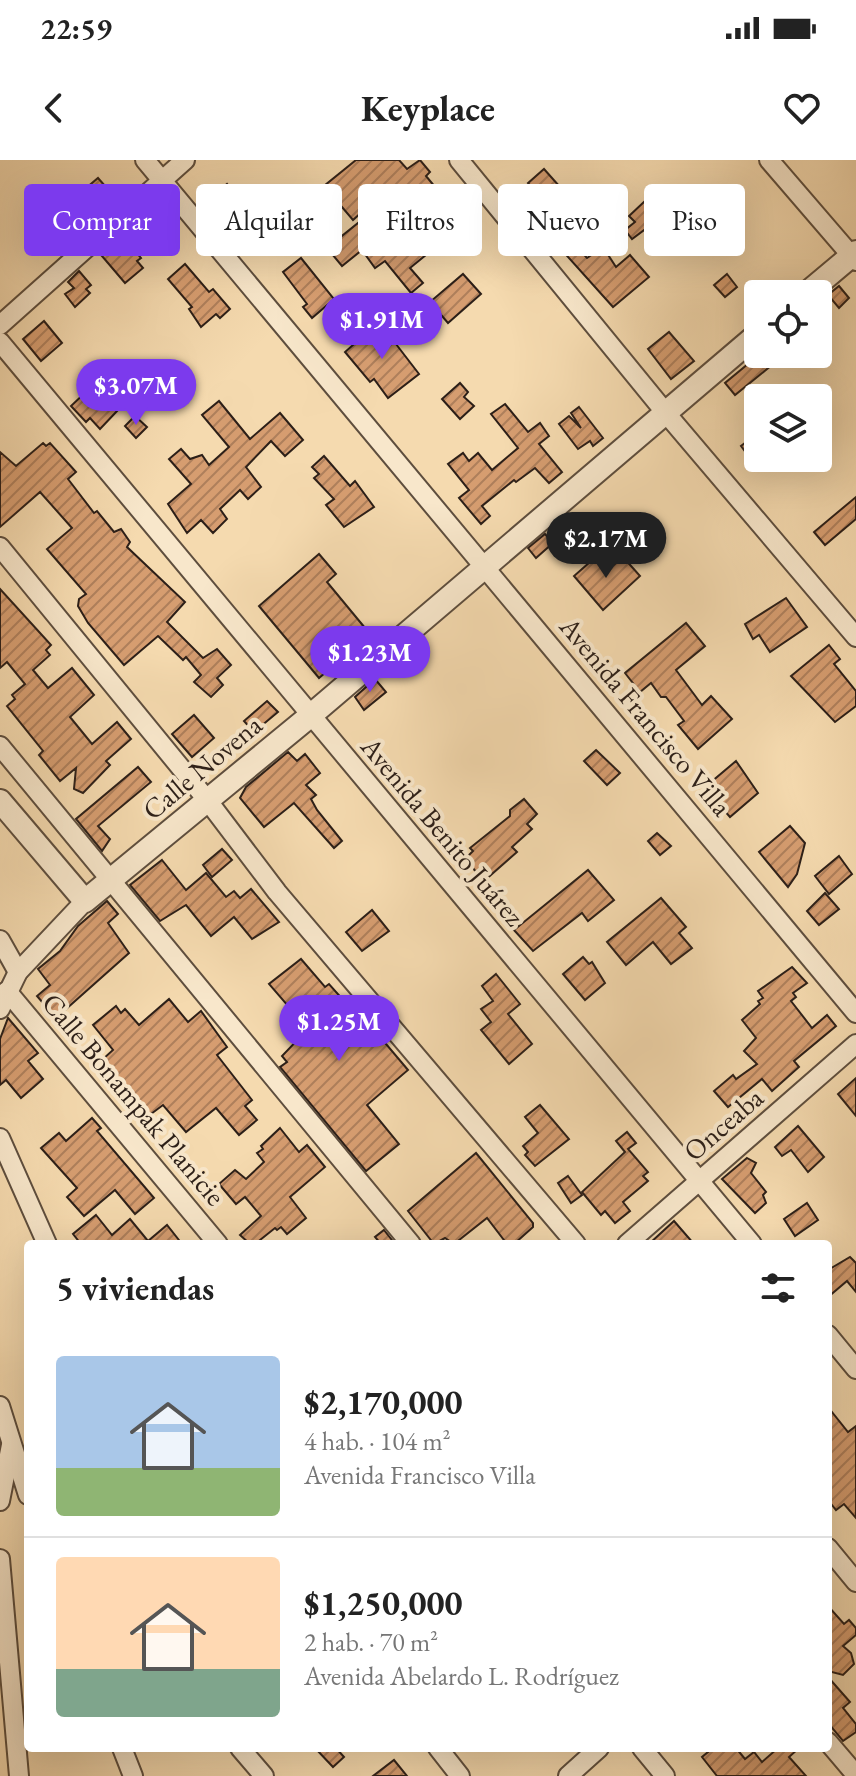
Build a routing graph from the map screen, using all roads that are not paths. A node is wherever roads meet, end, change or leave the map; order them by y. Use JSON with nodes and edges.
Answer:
{"nodes":[{"id":1,"x":145,"y":160,"type":"edge"},
{"id":2,"x":185,"y":160,"type":"edge"},
{"id":3,"x":459,"y":160,"type":"edge"},
{"id":4,"x":769,"y":160,"type":"edge"},
{"id":5,"x":162,"y":179,"type":"junction"},
{"id":6,"x":854,"y":256,"type":"edge"},
{"id":7,"x":824,"y":280,"type":"edge"},
{"id":8,"x":0,"y":325,"type":"edge"},
{"id":9,"x":0,"y":342,"type":"edge"},
{"id":10,"x":744,"y":346,"type":"edge"},
{"id":11,"x":665,"y":412,"type":"junction"},
{"id":12,"x":0,"y":547,"type":"edge"},
{"id":13,"x":485,"y":566,"type":"junction"},
{"id":14,"x":856,"y":637,"type":"edge"},
{"id":15,"x":310,"y":716,"type":"junction"},
{"id":16,"x":0,"y":746,"type":"edge"},
{"id":17,"x":0,"y":801,"type":"edge"},
{"id":18,"x":208,"y":801,"type":"junction"},
{"id":19,"x":111,"y":882,"type":"junction"},
{"id":20,"x":85,"y":901,"type":"junction"},
{"id":21,"x":0,"y":940,"type":"edge"},
{"id":22,"x":18,"y":972,"type":"junction"},
{"id":23,"x":7,"y":991,"type":"junction"},
{"id":24,"x":0,"y":1009,"type":"edge"},
{"id":25,"x":856,"y":1013,"type":"edge"},
{"id":26,"x":856,"y":1044,"type":"edge"},
{"id":27,"x":0,"y":1138,"type":"edge"},
{"id":28,"x":700,"y":1181,"type":"junction"},
{"id":29,"x":45,"y":1240,"type":"edge"},
{"id":30,"x":215,"y":1240,"type":"edge"},
{"id":31,"x":408,"y":1240,"type":"edge"},
{"id":32,"x":573,"y":1240,"type":"edge"},
{"id":33,"x":632,"y":1240,"type":"edge"},
{"id":34,"x":749,"y":1240,"type":"edge"},
{"id":35,"x":832,"y":1340,"type":"edge"},
{"id":36,"x":856,"y":1369,"type":"edge"},
{"id":37,"x":0,"y":1406,"type":"edge"},
{"id":38,"x":12,"y":1442,"type":"junction"},
{"id":39,"x":24,"y":1482,"type":"edge"},
{"id":40,"x":0,"y":1501,"type":"edge"},
{"id":41,"x":832,"y":1553,"type":"edge"},
{"id":42,"x":0,"y":1559,"type":"edge"},
{"id":43,"x":856,"y":1582,"type":"edge"},
{"id":44,"x":9,"y":1735,"type":"edge"},
{"id":45,"x":832,"y":1747,"type":"edge"},
{"id":46,"x":124,"y":1752,"type":"edge"},
{"id":47,"x":243,"y":1752,"type":"edge"},
{"id":48,"x":441,"y":1752,"type":"edge"},
{"id":49,"x":595,"y":1752,"type":"edge"},
{"id":50,"x":645,"y":1752,"type":"edge"},
{"id":51,"x":856,"y":1775,"type":"edge"},
{"id":52,"x":19,"y":1776,"type":"edge"},
{"id":53,"x":133,"y":1776,"type":"edge"},
{"id":54,"x":264,"y":1776,"type":"edge"},
{"id":55,"x":460,"y":1776,"type":"edge"},
{"id":56,"x":568,"y":1776,"type":"edge"},
{"id":57,"x":665,"y":1776,"type":"edge"}],
"edges":[{"from":1,"to":5,"type":"street","name":"Avenida Francisco Villa"},
{"from":2,"to":5,"type":"street"},
{"from":3,"to":11,"type":"street"},
{"from":4,"to":6,"type":"street"},
{"from":5,"to":8,"type":"street"},
{"from":5,"to":13,"type":"street","name":"Avenida Francisco Villa"},
{"from":6,"to":7,"type":"street"},
{"from":9,"to":15,"type":"street","name":"Avenida Benito Juárez"},
{"from":10,"to":11,"type":"street","name":"Calle Novena"},
{"from":11,"to":13,"type":"street","name":"Calle Novena"},
{"from":11,"to":14,"type":"street"},
{"from":12,"to":18,"type":"street"},
{"from":13,"to":15,"type":"street","name":"Calle Novena"},
{"from":13,"to":25,"type":"street","name":"Avenida Francisco Villa"},
{"from":15,"to":18,"type":"street","name":"Calle Novena"},
{"from":15,"to":28,"type":"street","name":"Avenida Benito Juárez"},
{"from":16,"to":19,"type":"street"},
{"from":17,"to":20,"type":"street"},
{"from":18,"to":19,"type":"street","name":"Calle Novena"},
{"from":18,"to":32,"type":"street"},
{"from":19,"to":20,"type":"street","name":"Calle Novena"},
{"from":19,"to":31,"type":"street"},
{"from":20,"to":22,"type":"street"},
{"from":21,"to":22,"type":"street","name":"Calle Bonampak Planicie"},
{"from":22,"to":23,"type":"street"},
{"from":23,"to":24,"type":"street"},
{"from":23,"to":30,"type":"street","name":"Calle Bonampak Planicie"},
{"from":26,"to":28,"type":"street","name":"Onceaba"},
{"from":27,"to":29,"type":"street"},
{"from":28,"to":33,"type":"street","name":"Onceaba"},
{"from":28,"to":34,"type":"street","name":"Avenida Benito Juárez"},
{"from":35,"to":36,"type":"street"},
{"from":37,"to":38,"type":"street"},
{"from":38,"to":39,"type":"street"},
{"from":38,"to":40,"type":"street"},
{"from":41,"to":43,"type":"street"},
{"from":42,"to":44,"type":"street"},
{"from":44,"to":52,"type":"street"},
{"from":45,"to":51,"type":"street"},
{"from":46,"to":53,"type":"street"},
{"from":47,"to":54,"type":"street"},
{"from":48,"to":55,"type":"street"},
{"from":49,"to":56,"type":"street"},
{"from":50,"to":57,"type":"street"}]}
